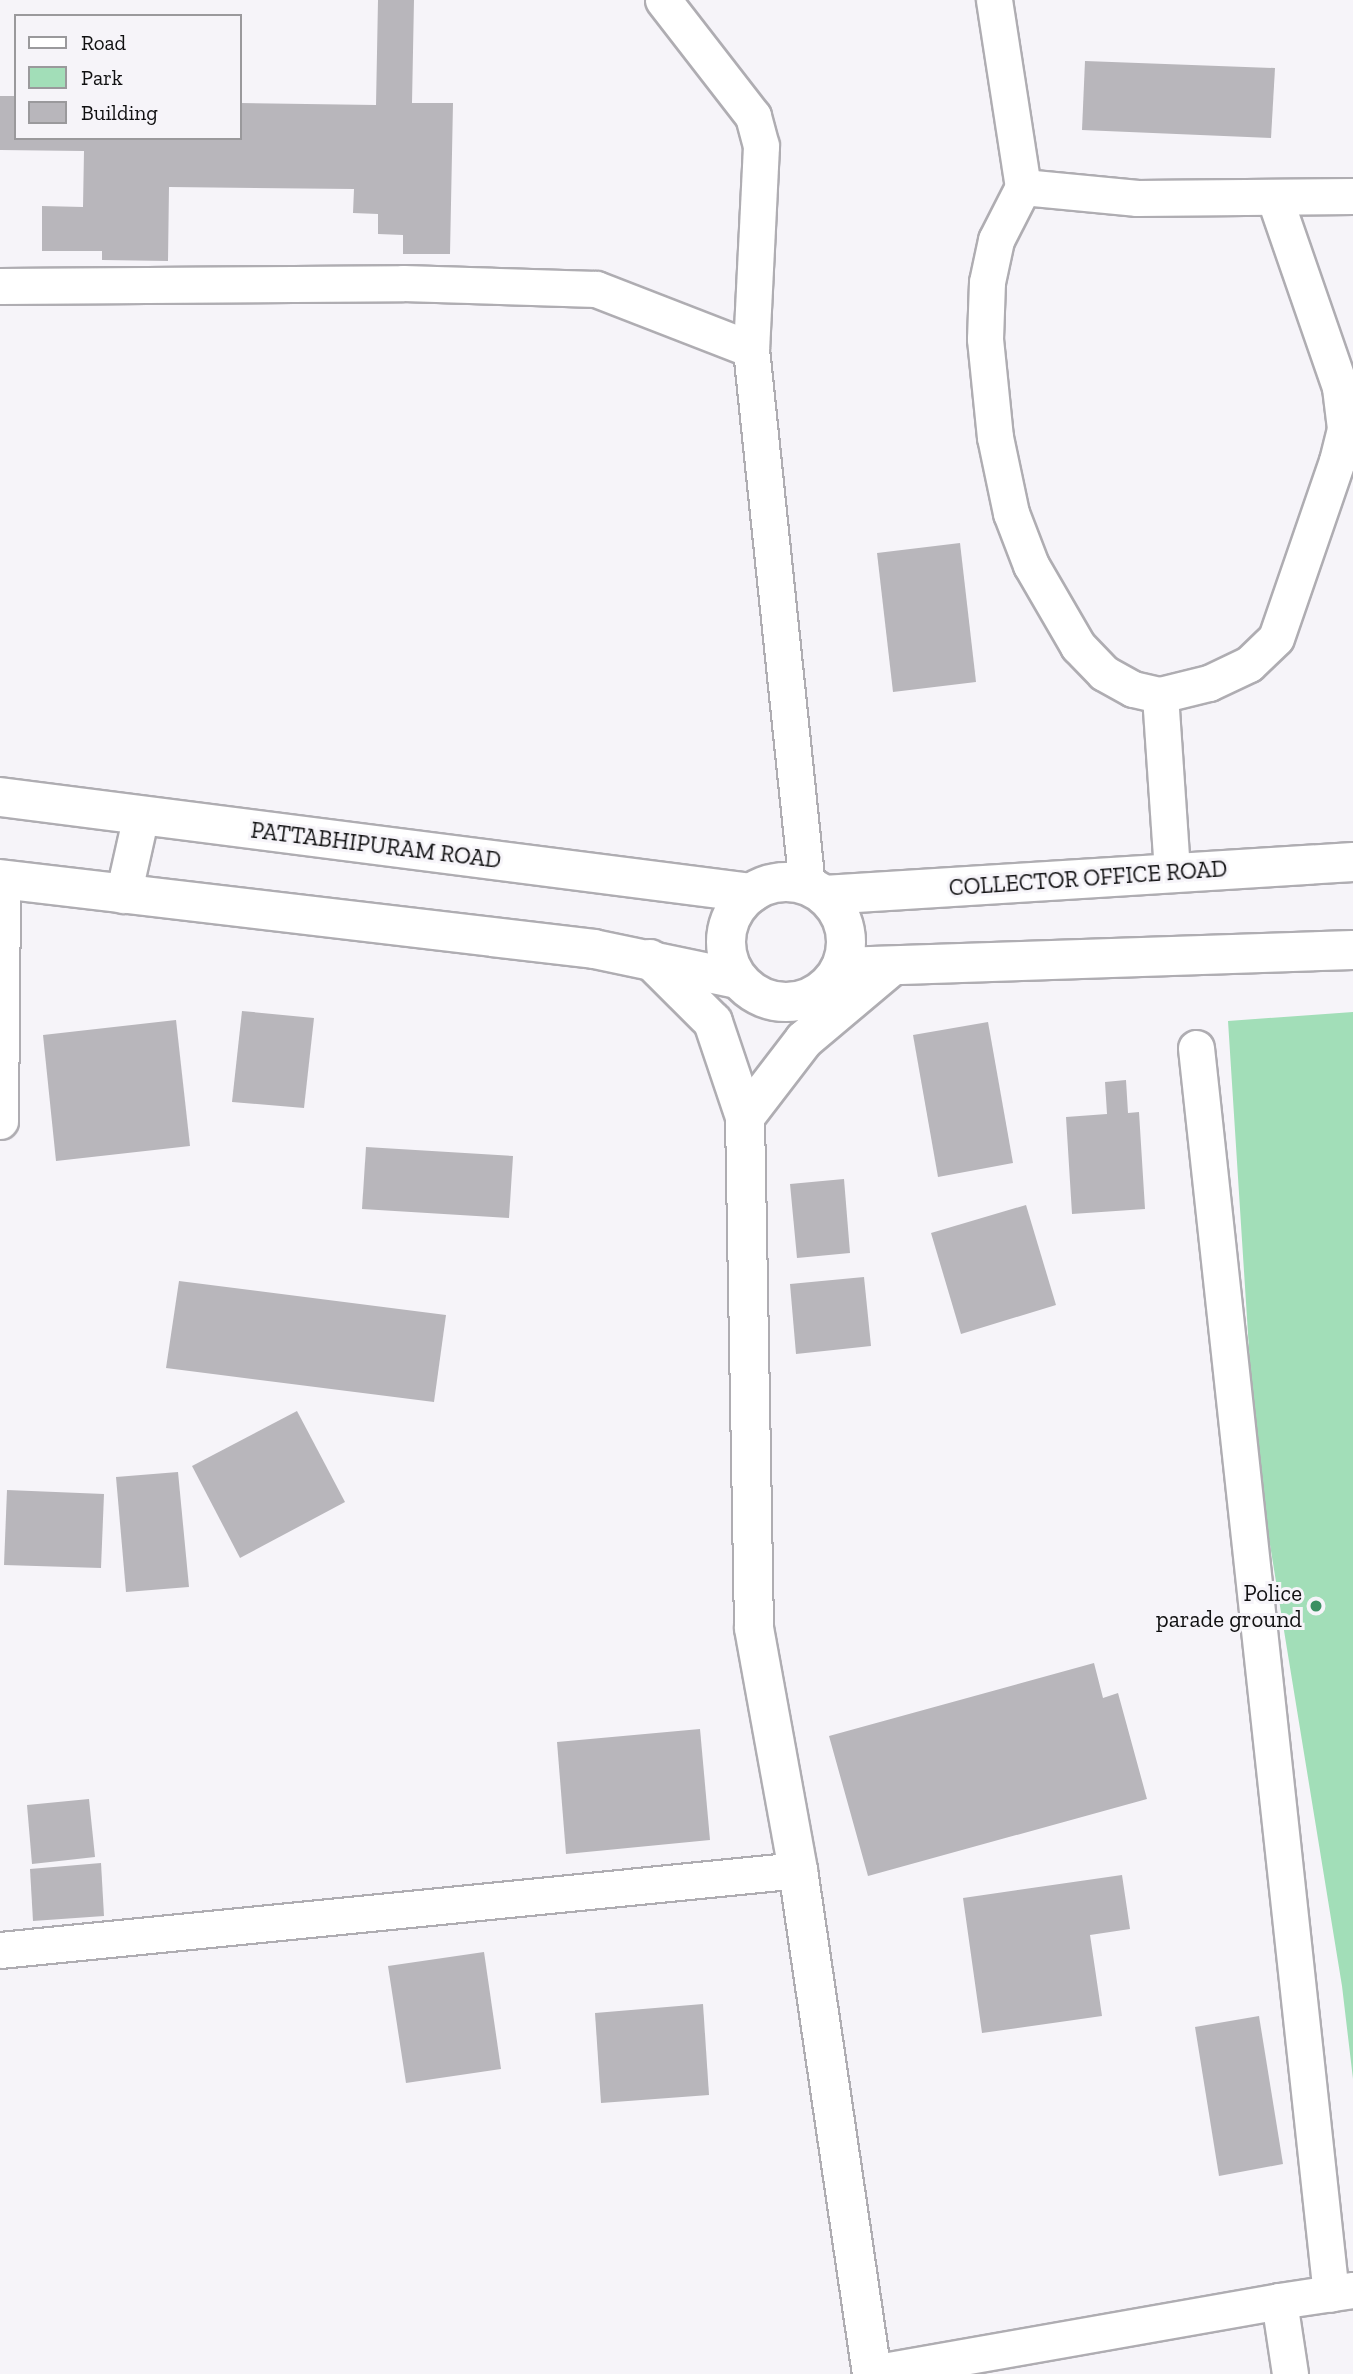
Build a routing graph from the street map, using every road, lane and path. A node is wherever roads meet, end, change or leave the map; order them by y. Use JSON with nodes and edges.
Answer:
{"nodes":[{"id":1,"x":663,"y":0,"type":"edge"},
{"id":2,"x":994,"y":0,"type":"edge"},
{"id":3,"x":1023,"y":187,"type":"junction"},
{"id":4,"x":1353,"y":196,"type":"edge"},
{"id":5,"x":1275,"y":199,"type":"junction"},
{"id":6,"x":0,"y":286,"type":"edge"},
{"id":7,"x":751,"y":349,"type":"junction"},
{"id":8,"x":1160,"y":695,"type":"junction"},
{"id":9,"x":0,"y":797,"type":"edge"},
{"id":10,"x":141,"y":815,"type":"junction"},
{"id":11,"x":1353,"y":862,"type":"edge"},
{"id":12,"x":1172,"y":872,"type":"junction"},
{"id":13,"x":1,"y":879,"type":"edge"},
{"id":14,"x":815,"y":891,"type":"junction"},
{"id":15,"x":752,"y":893,"type":"junction"},
{"id":16,"x":123,"y":895,"type":"junction"},
{"id":17,"x":1353,"y":950,"type":"edge"},
{"id":18,"x":650,"y":959,"type":"junction"},
{"id":19,"x":892,"y":966,"type":"junction"},
{"id":20,"x":841,"y":967,"type":"junction"},
{"id":21,"x":738,"y":979,"type":"junction"},
{"id":22,"x":1196,"y":1048,"type":"dead end"},
{"id":23,"x":745,"y":1117,"type":"junction"},
{"id":24,"x":0,"y":1121,"type":"edge"},
{"id":25,"x":798,"y":1870,"type":"junction"},
{"id":26,"x":0,"y":1950,"type":"edge"},
{"id":27,"x":1342,"y":2292,"type":"edge"},
{"id":28,"x":1279,"y":2301,"type":"junction"},
{"id":29,"x":872,"y":2374,"type":"edge"},
{"id":30,"x":1290,"y":2374,"type":"edge"}],
"edges":[{"from":1,"to":7,"type":"street"},
{"from":2,"to":3,"type":"street"},
{"from":3,"to":5,"type":"street"},
{"from":3,"to":8,"type":"street"},
{"from":4,"to":5,"type":"street"},
{"from":5,"to":8,"type":"street"},
{"from":6,"to":7,"type":"street"},
{"from":7,"to":14,"type":"street"},
{"from":8,"to":12,"type":"street"},
{"from":9,"to":10,"type":"street","name":"PATTABHIPURAM ROAD"},
{"from":10,"to":15,"type":"street","name":"PATTABHIPURAM ROAD"},
{"from":10,"to":16,"type":"street"},
{"from":11,"to":12,"type":"street","name":"COLLECTOR OFFICE ROAD"},
{"from":12,"to":14,"type":"street","name":"COLLECTOR OFFICE ROAD"},
{"from":13,"to":16,"type":"street"},
{"from":13,"to":24,"type":"street"},
{"from":14,"to":15,"type":"street","name":"PATTABHIPURAM ROAD"},
{"from":14,"to":20,"type":"street"},
{"from":15,"to":21,"type":"street"},
{"from":16,"to":18,"type":"street"},
{"from":17,"to":19,"type":"street"},
{"from":18,"to":21,"type":"street"},
{"from":18,"to":23,"type":"street"},
{"from":19,"to":20,"type":"street"},
{"from":19,"to":23,"type":"street"},
{"from":20,"to":21,"type":"street"},
{"from":22,"to":27,"type":"street"},
{"from":23,"to":25,"type":"street"},
{"from":25,"to":26,"type":"street"},
{"from":25,"to":29,"type":"street"},
{"from":27,"to":28,"type":"street"},
{"from":28,"to":29,"type":"street"},
{"from":28,"to":30,"type":"street"}]}
